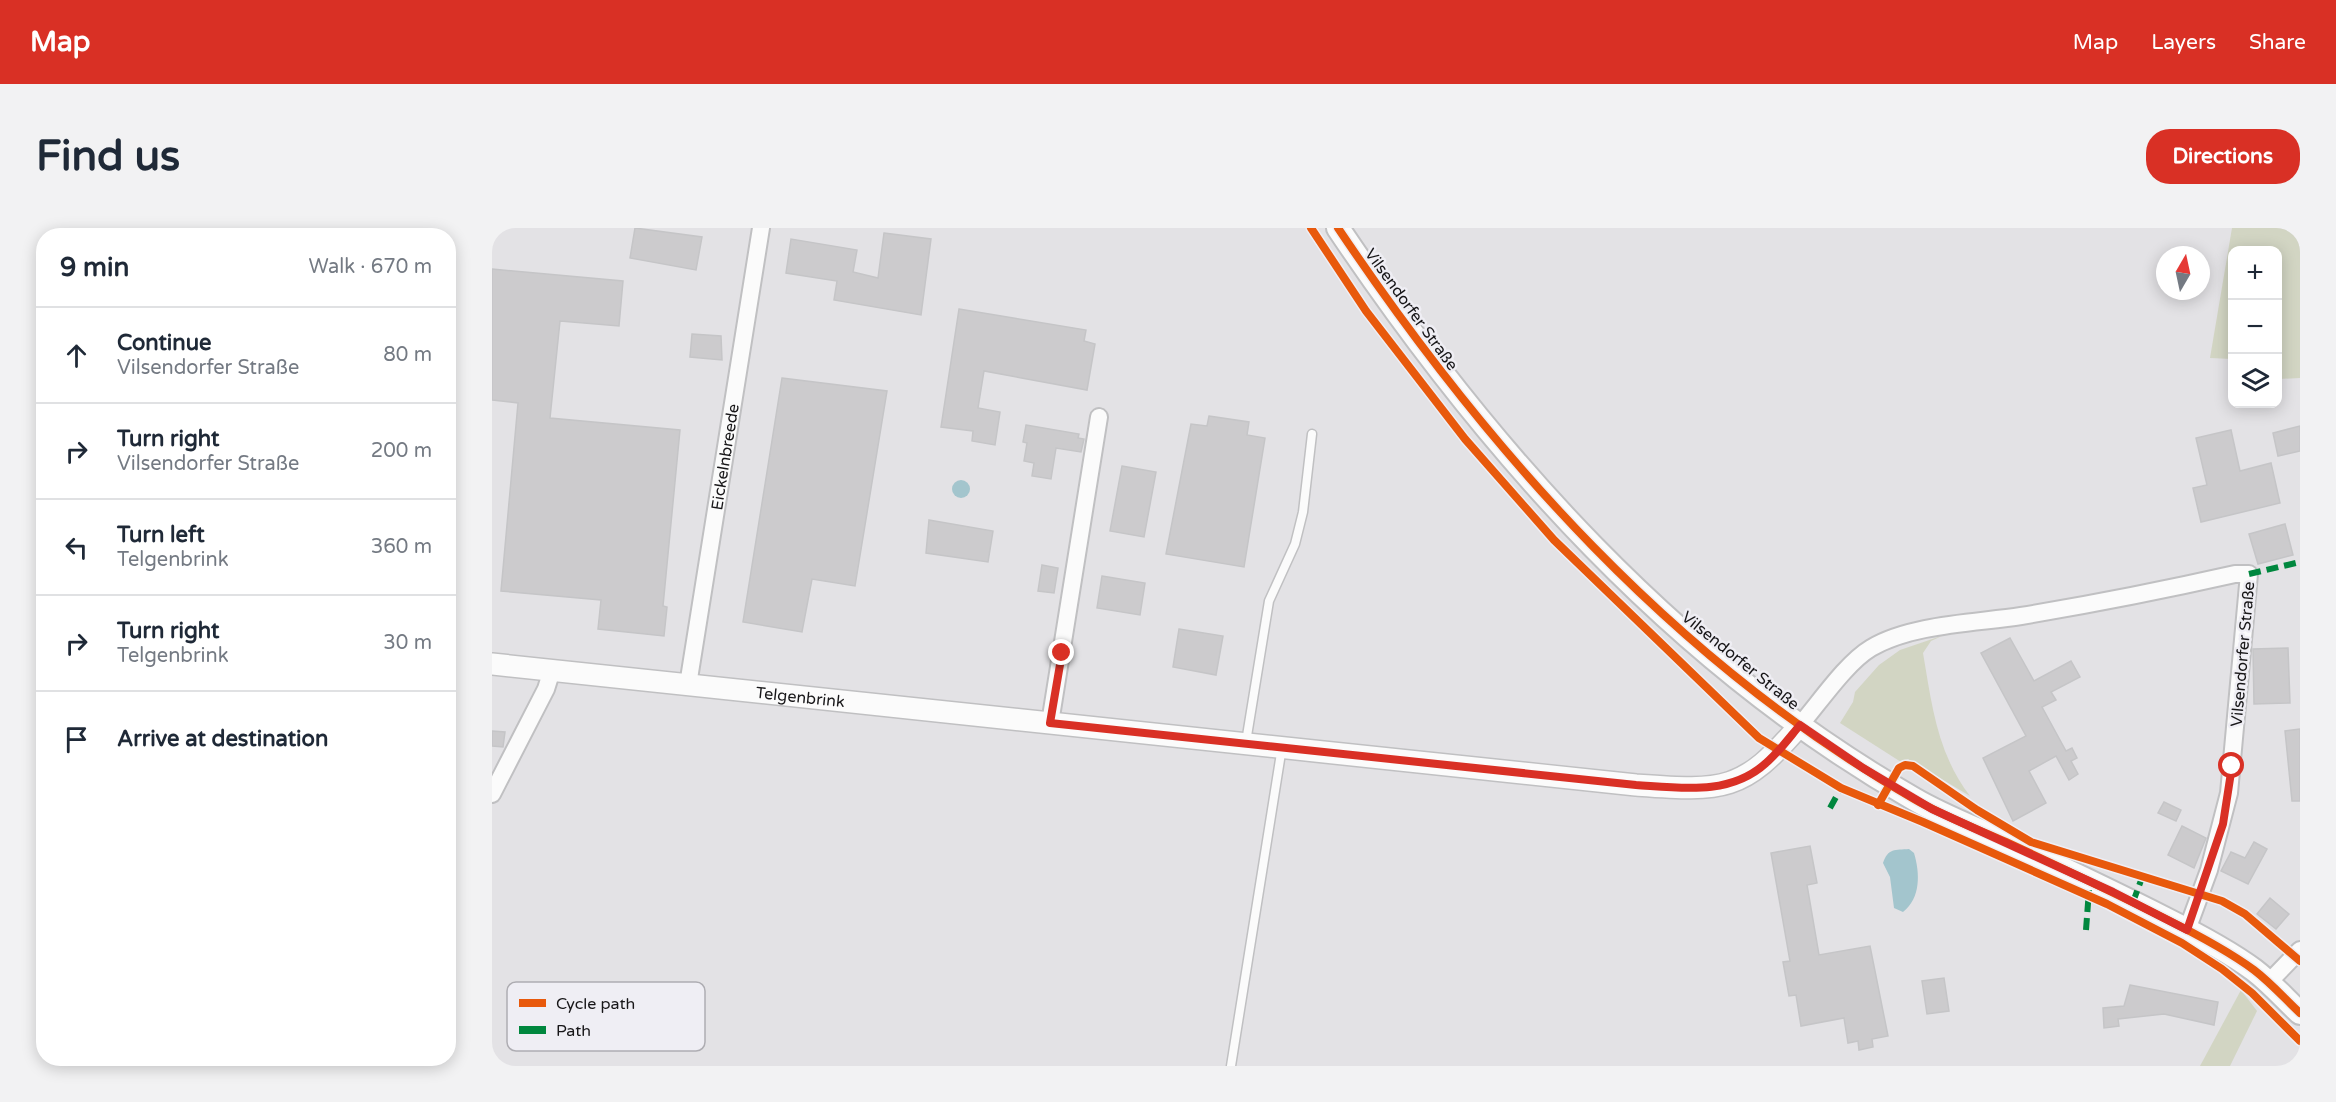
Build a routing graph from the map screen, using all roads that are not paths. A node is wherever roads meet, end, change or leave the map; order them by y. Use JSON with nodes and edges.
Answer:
{"nodes":[{"id":1,"x":761,"y":228,"type":"edge"},
{"id":2,"x":1338,"y":228,"type":"edge"},
{"id":3,"x":1099,"y":417,"type":"dead end"},
{"id":4,"x":1312,"y":434,"type":"dead end"},
{"id":5,"x":492,"y":664,"type":"edge"},
{"id":6,"x":552,"y":670,"type":"junction"},
{"id":7,"x":688,"y":685,"type":"junction"},
{"id":8,"x":1050,"y":723,"type":"junction"},
{"id":9,"x":1800,"y":725,"type":"junction"},
{"id":10,"x":1246,"y":743,"type":"junction"},
{"id":11,"x":1282,"y":747,"type":"junction"},
{"id":12,"x":492,"y":794,"type":"edge"},
{"id":13,"x":2187,"y":930,"type":"junction"},
{"id":14,"x":2300,"y":950,"type":"edge"},
{"id":15,"x":2269,"y":982,"type":"junction"},
{"id":16,"x":2300,"y":1013,"type":"edge"},
{"id":17,"x":1231,"y":1066,"type":"edge"}],
"edges":[{"from":1,"to":7,"type":"street","name":"Eickelnbreede"},
{"from":2,"to":9,"type":"main road","name":"Vilsendorfer Straße"},
{"from":3,"to":8,"type":"street"},
{"from":4,"to":10,"type":"lane"},
{"from":5,"to":6,"type":"street","name":"Telgenbrink"},
{"from":6,"to":7,"type":"street","name":"Telgenbrink"},
{"from":6,"to":12,"type":"street"},
{"from":7,"to":8,"type":"street","name":"Telgenbrink"},
{"from":8,"to":10,"type":"street","name":"Telgenbrink"},
{"from":9,"to":11,"type":"street","name":"Telgenbrink"},
{"from":9,"to":13,"type":"main road","name":"Vilsendorfer Straße"},
{"from":9,"to":13,"type":"street","name":"Vilsendorfer Straße"},
{"from":10,"to":11,"type":"street","name":"Telgenbrink"},
{"from":11,"to":17,"type":"lane"},
{"from":13,"to":15,"type":"main road","name":"Vilsendorfer Straße"},
{"from":14,"to":15,"type":"street"},
{"from":15,"to":16,"type":"main road","name":"Vilsendorfer Straße"}]}
